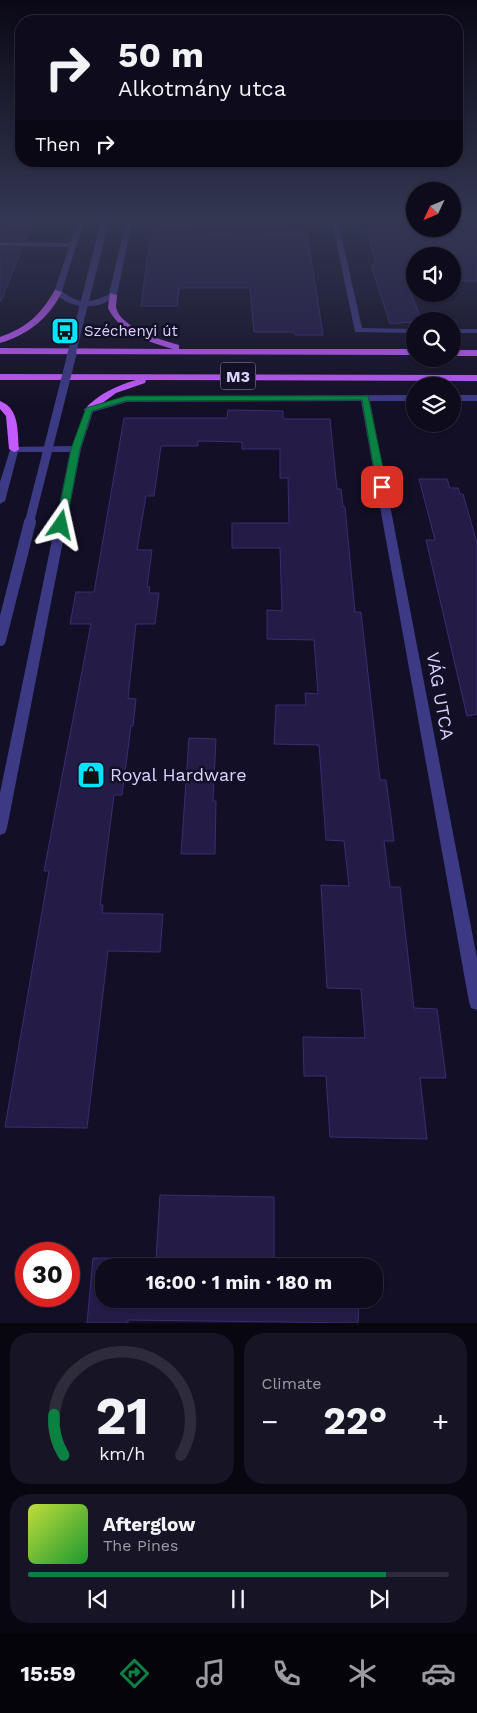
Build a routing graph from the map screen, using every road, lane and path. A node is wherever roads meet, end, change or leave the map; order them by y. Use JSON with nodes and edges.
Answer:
{"nodes":[{"id":1,"x":61,"y":283,"type":"edge"},
{"id":2,"x":90,"y":283,"type":"edge"},
{"id":3,"x":116,"y":283,"type":"edge"},
{"id":4,"x":348,"y":283,"type":"edge"},
{"id":5,"x":58,"y":292,"type":"junction"},
{"id":6,"x":113,"y":295,"type":"junction"},
{"id":7,"x":406,"y":331,"type":"edge"},
{"id":8,"x":461,"y":331,"type":"edge"},
{"id":9,"x":477,"y":331,"type":"edge"},
{"id":10,"x":0,"y":340,"type":"edge"},
{"id":11,"x":0,"y":351,"type":"edge"},
{"id":12,"x":191,"y":351,"type":"junction"},
{"id":13,"x":406,"y":352,"type":"edge"},
{"id":14,"x":461,"y":353,"type":"edge"},
{"id":15,"x":477,"y":353,"type":"edge"},
{"id":16,"x":161,"y":376,"type":"junction"},
{"id":17,"x":0,"y":377,"type":"edge"},
{"id":18,"x":477,"y":378,"type":"edge"},
{"id":19,"x":365,"y":398,"type":"junction"},
{"id":20,"x":406,"y":398,"type":"edge"},
{"id":21,"x":461,"y":398,"type":"edge"},
{"id":22,"x":477,"y":398,"type":"edge"},
{"id":23,"x":0,"y":404,"type":"edge"},
{"id":24,"x":88,"y":410,"type":"junction"},
{"id":25,"x":14,"y":449,"type":"junction"},
{"id":26,"x":76,"y":449,"type":"junction"},
{"id":27,"x":0,"y":501,"type":"edge"},
{"id":28,"x":0,"y":640,"type":"edge"},
{"id":29,"x":0,"y":828,"type":"edge"},
{"id":30,"x":477,"y":1002,"type":"edge"}],
"edges":[{"from":1,"to":5,"type":"street"},
{"from":2,"to":28,"type":"street","bridge":true},
{"from":3,"to":6,"type":"street"},
{"from":4,"to":7,"type":"street"},
{"from":5,"to":6,"type":"street"},
{"from":5,"to":10,"type":"main road"},
{"from":6,"to":12,"type":"main road"},
{"from":8,"to":9,"type":"street"},
{"from":11,"to":12,"type":"main road","number":"M3"},
{"from":12,"to":13,"type":"main road","number":"M3"},
{"from":14,"to":15,"type":"main road"},
{"from":16,"to":17,"type":"main road","number":"M3"},
{"from":16,"to":18,"type":"main road","number":"M3"},
{"from":16,"to":24,"type":"main road"},
{"from":19,"to":20,"type":"street"},
{"from":19,"to":24,"type":"street"},
{"from":19,"to":30,"type":"street","name":"VÁG UTCA"},
{"from":21,"to":22,"type":"street"},
{"from":23,"to":25,"type":"main road"},
{"from":24,"to":26,"type":"street"},
{"from":25,"to":26,"type":"street"},
{"from":25,"to":27,"type":"street"},
{"from":26,"to":29,"type":"street"}]}
